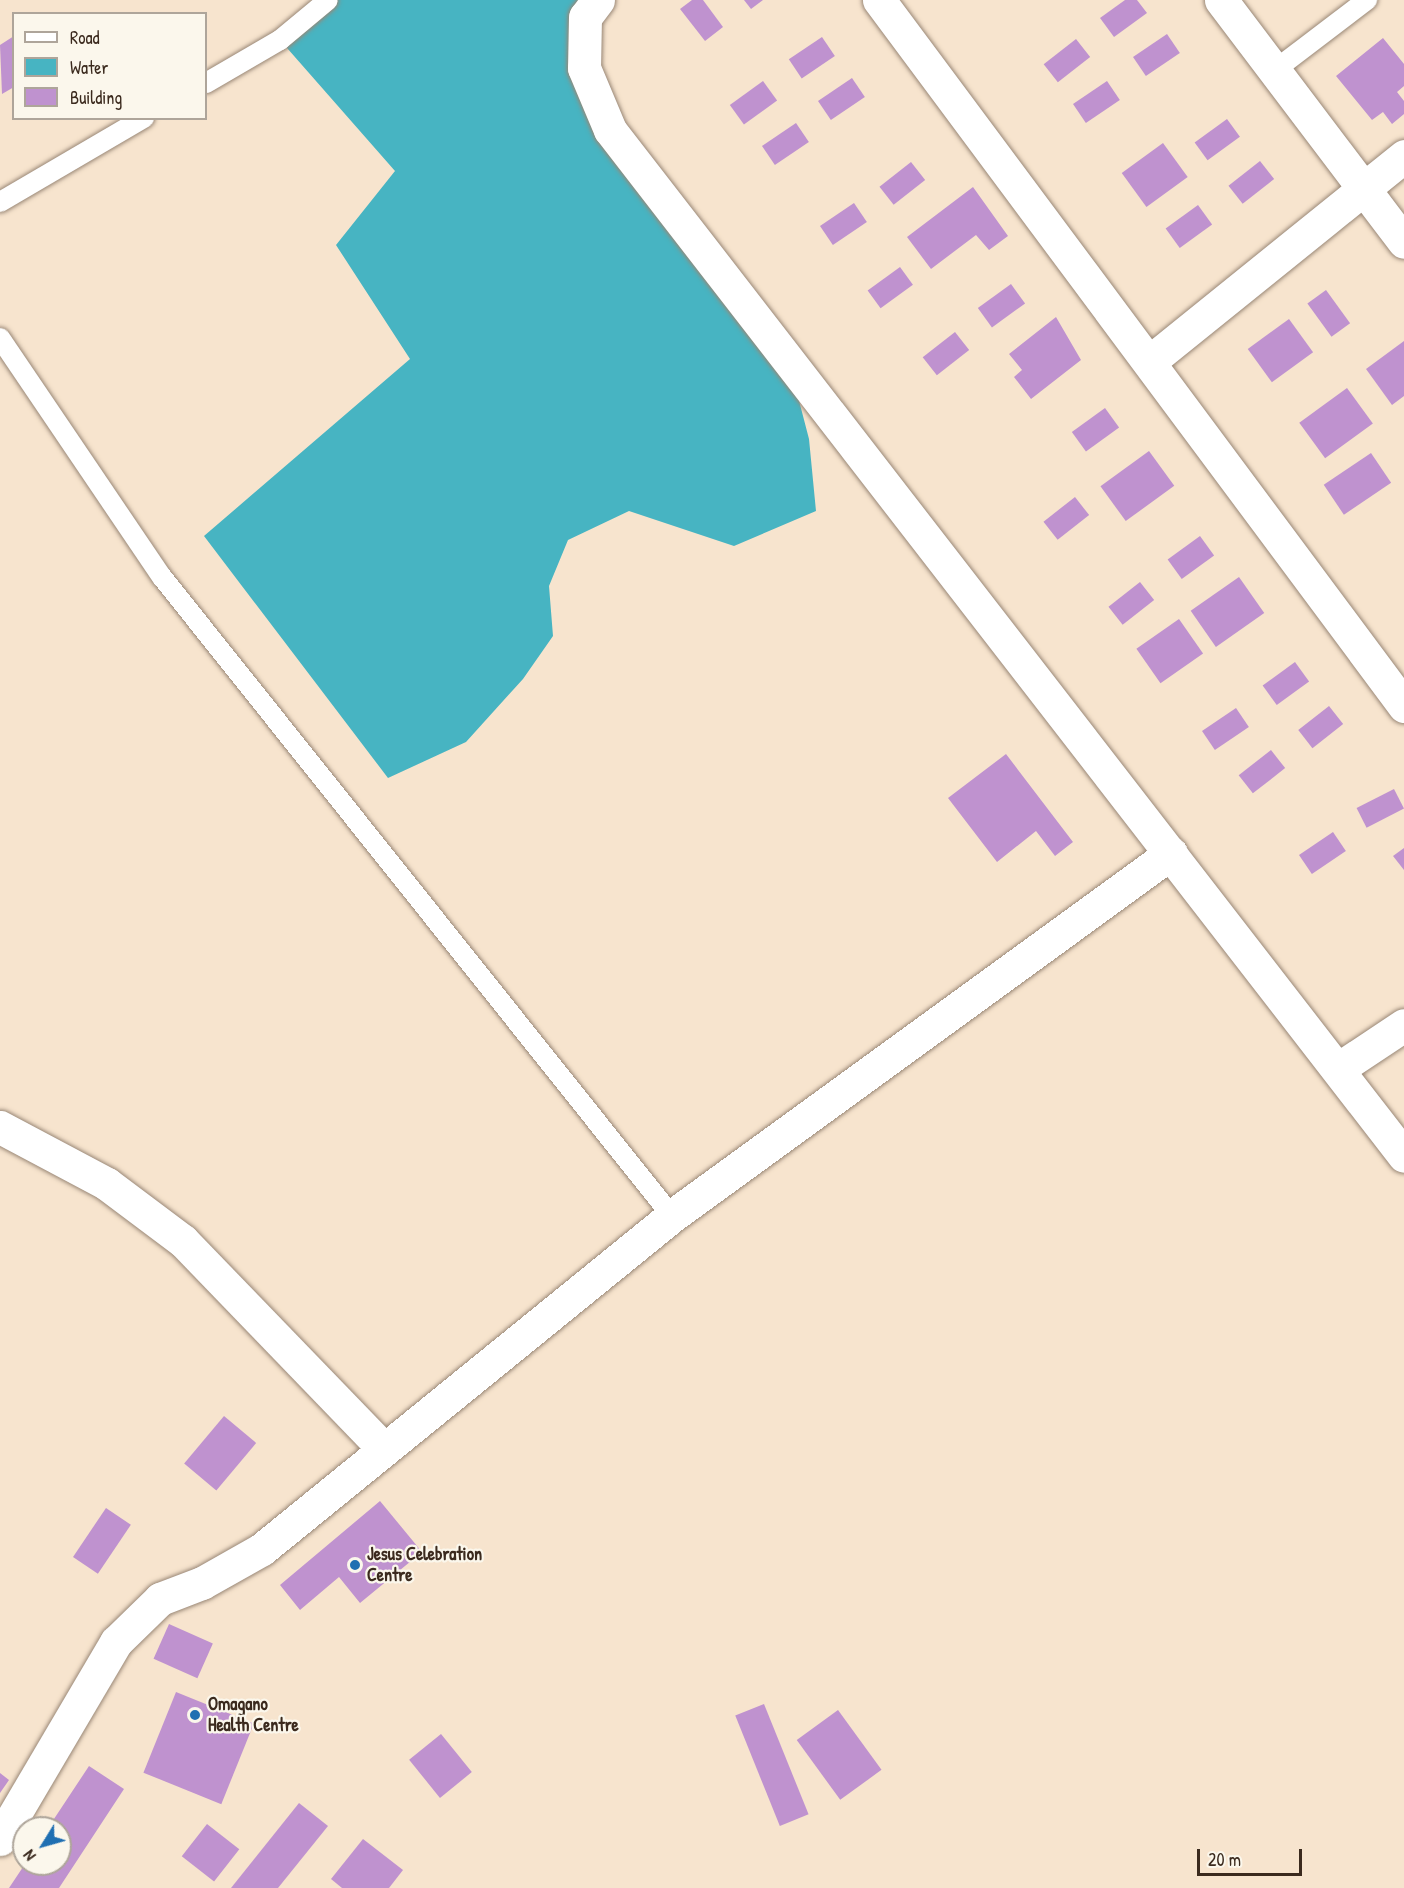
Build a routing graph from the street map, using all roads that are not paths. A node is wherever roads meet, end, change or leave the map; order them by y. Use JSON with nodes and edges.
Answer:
{"nodes":[{"id":1,"x":328,"y":0,"type":"edge"},
{"id":2,"x":598,"y":0,"type":"edge"},
{"id":3,"x":879,"y":0,"type":"edge"},
{"id":4,"x":1221,"y":0,"type":"edge"},
{"id":5,"x":1368,"y":0,"type":"edge"},
{"id":6,"x":1275,"y":70,"type":"junction"},
{"id":7,"x":207,"y":82,"type":"edge"},
{"id":8,"x":141,"y":120,"type":"edge"},
{"id":9,"x":1404,"y":156,"type":"edge"},
{"id":10,"x":1363,"y":187,"type":"junction"},
{"id":11,"x":0,"y":202,"type":"edge"},
{"id":12,"x":1404,"y":242,"type":"edge"},
{"id":13,"x":0,"y":338,"type":"edge"},
{"id":14,"x":1149,"y":362,"type":"junction"},
{"id":15,"x":1404,"y":706,"type":"edge"},
{"id":16,"x":1171,"y":853,"type":"junction"},
{"id":17,"x":1404,"y":1025,"type":"edge"},
{"id":18,"x":1338,"y":1069,"type":"junction"},
{"id":19,"x":0,"y":1127,"type":"edge"},
{"id":20,"x":1404,"y":1156,"type":"edge"},
{"id":21,"x":672,"y":1216,"type":"junction"},
{"id":22,"x":384,"y":1449,"type":"junction"},
{"id":23,"x":0,"y":1839,"type":"edge"}],
"edges":[{"from":1,"to":7,"type":"lane"},
{"from":2,"to":16,"type":"street"},
{"from":3,"to":14,"type":"street"},
{"from":4,"to":6,"type":"street"},
{"from":5,"to":6,"type":"lane"},
{"from":6,"to":10,"type":"street"},
{"from":8,"to":11,"type":"lane"},
{"from":9,"to":10,"type":"street"},
{"from":10,"to":12,"type":"street"},
{"from":10,"to":14,"type":"street"},
{"from":13,"to":21,"type":"lane"},
{"from":14,"to":15,"type":"street"},
{"from":16,"to":18,"type":"street"},
{"from":16,"to":21,"type":"street"},
{"from":17,"to":18,"type":"street"},
{"from":18,"to":20,"type":"street"},
{"from":19,"to":22,"type":"street"},
{"from":21,"to":22,"type":"street"},
{"from":22,"to":23,"type":"street"}]}
